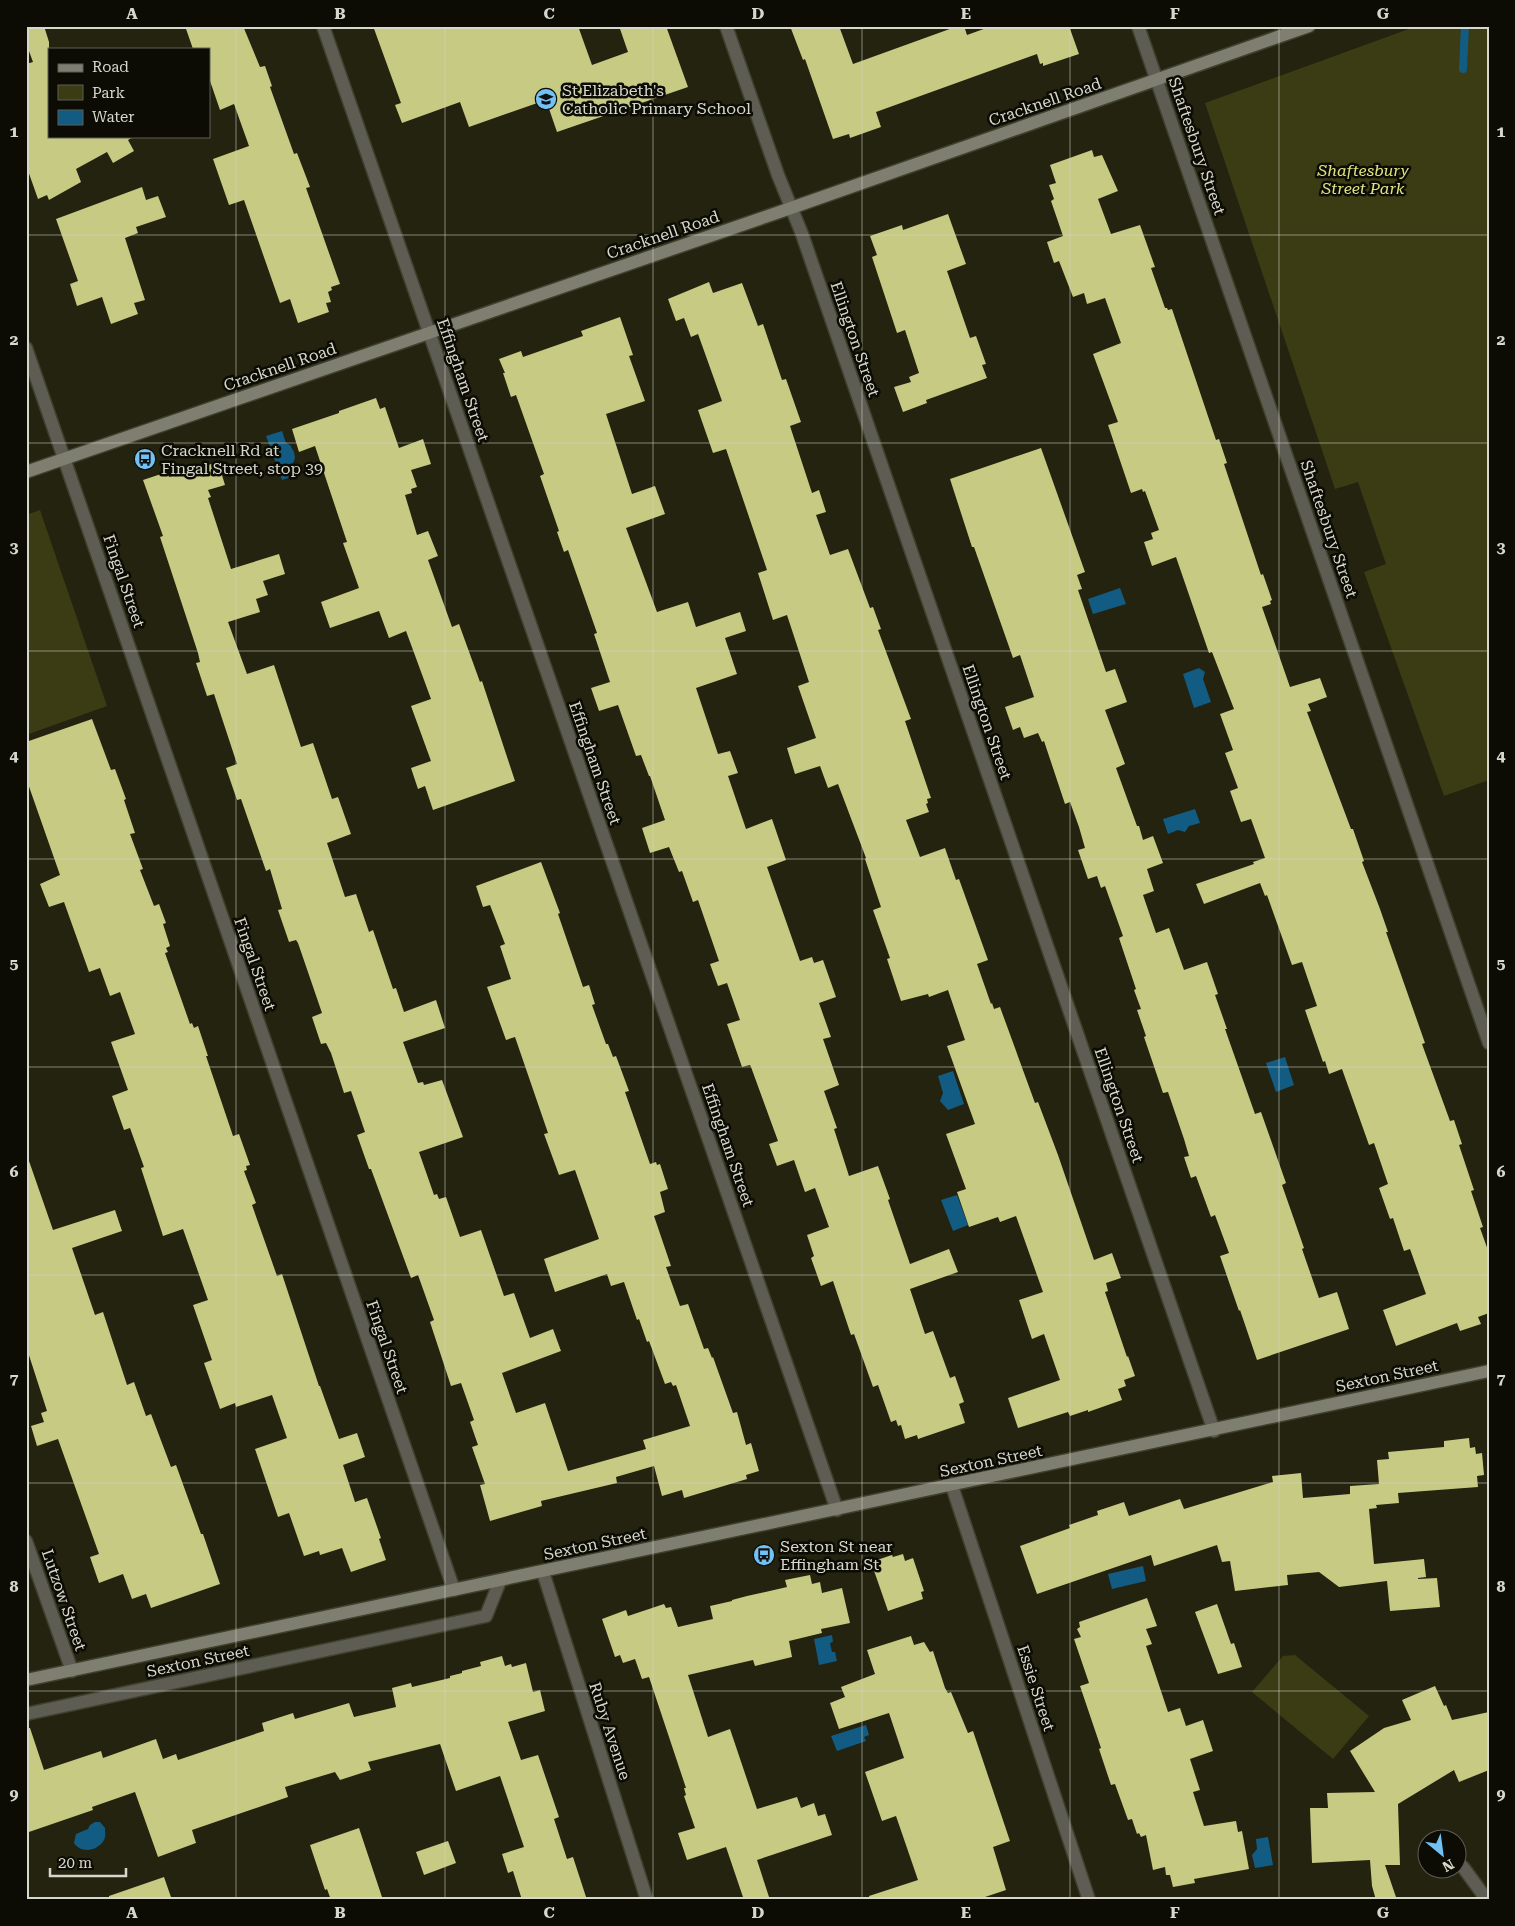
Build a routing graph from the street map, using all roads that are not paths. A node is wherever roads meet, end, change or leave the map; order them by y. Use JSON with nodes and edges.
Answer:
{"nodes":[{"id":1,"x":323,"y":26,"type":"edge"},
{"id":2,"x":726,"y":26,"type":"edge"},
{"id":3,"x":1138,"y":26,"type":"edge"},
{"id":4,"x":1309,"y":26,"type":"edge"},
{"id":5,"x":1157,"y":80,"type":"junction"},
{"id":6,"x":791,"y":208,"type":"junction"},
{"id":7,"x":429,"y":333,"type":"junction"},
{"id":8,"x":26,"y":348,"type":"edge"},
{"id":9,"x":65,"y":459,"type":"junction"},
{"id":10,"x":26,"y":472,"type":"edge"},
{"id":11,"x":1489,"y":1043,"type":"edge"},
{"id":12,"x":1489,"y":1371,"type":"edge"},
{"id":13,"x":1214,"y":1430,"type":"junction"},
{"id":14,"x":952,"y":1486,"type":"junction"},
{"id":15,"x":837,"y":1510,"type":"junction"},
{"id":16,"x":26,"y":1541,"type":"edge"},
{"id":17,"x":543,"y":1572,"type":"junction"},
{"id":18,"x":500,"y":1581,"type":"junction"},
{"id":19,"x":454,"y":1590,"type":"junction"},
{"id":20,"x":72,"y":1671,"type":"junction"},
{"id":21,"x":26,"y":1680,"type":"edge"},
{"id":22,"x":26,"y":1714,"type":"edge"},
{"id":23,"x":1468,"y":1873,"type":"edge"},
{"id":24,"x":647,"y":1900,"type":"edge"},
{"id":25,"x":1089,"y":1900,"type":"edge"},
{"id":26,"x":1487,"y":1900,"type":"edge"}],
"edges":[{"from":1,"to":7,"type":"street","name":"Effingham Street"},
{"from":2,"to":6,"type":"street","name":"Ellington Street"},
{"from":3,"to":5,"type":"street","name":"Shaftesbury Street"},
{"from":4,"to":5,"type":"main road","name":"Cracknell Road"},
{"from":5,"to":6,"type":"main road","name":"Cracknell Road"},
{"from":5,"to":11,"type":"street","name":"Shaftesbury Street"},
{"from":6,"to":7,"type":"main road","name":"Cracknell Road"},
{"from":6,"to":13,"type":"street","name":"Ellington Street"},
{"from":7,"to":9,"type":"main road","name":"Cracknell Road"},
{"from":7,"to":15,"type":"street","name":"Effingham Street"},
{"from":8,"to":9,"type":"street","name":"Fingal Street"},
{"from":9,"to":10,"type":"main road","name":"Cracknell Road"},
{"from":9,"to":19,"type":"street","name":"Fingal Street"},
{"from":12,"to":13,"type":"main road","name":"Sexton Street"},
{"from":13,"to":14,"type":"main road","name":"Sexton Street"},
{"from":14,"to":15,"type":"main road","name":"Sexton Street"},
{"from":14,"to":25,"type":"street","name":"Essie Street"},
{"from":15,"to":17,"type":"main road","name":"Sexton Street"},
{"from":16,"to":20,"type":"street","name":"Lutzow Street"},
{"from":17,"to":18,"type":"main road","name":"Sexton Street"},
{"from":17,"to":24,"type":"street","name":"Ruby Avenue"},
{"from":18,"to":19,"type":"main road","name":"Sexton Street"},
{"from":18,"to":22,"type":"street","name":"Sexton Street"},
{"from":19,"to":20,"type":"main road","name":"Sexton Street"},
{"from":20,"to":21,"type":"main road","name":"Sexton Street"},
{"from":23,"to":26,"type":"street"}]}
